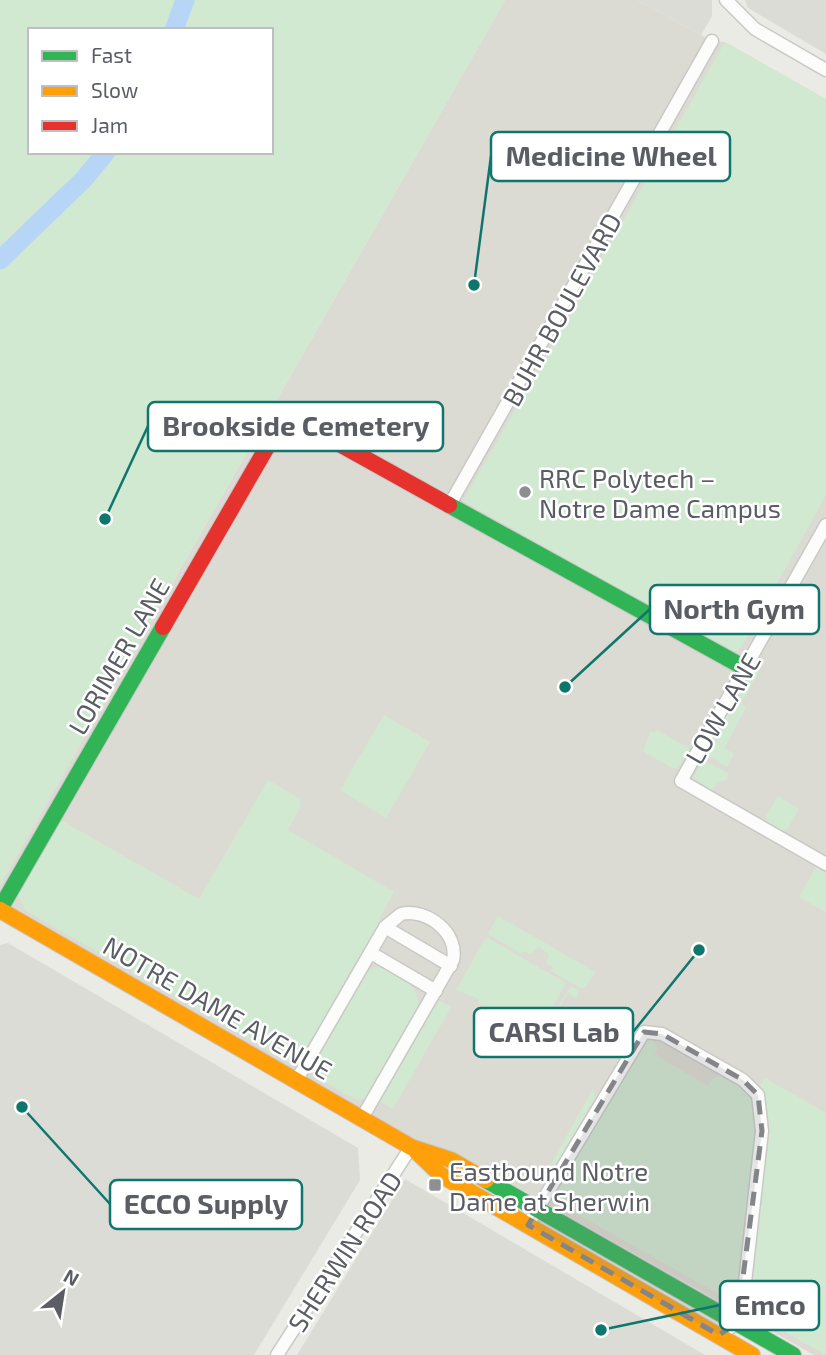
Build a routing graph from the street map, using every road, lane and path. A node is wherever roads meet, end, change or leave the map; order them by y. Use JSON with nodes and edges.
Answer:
{"nodes":[{"id":1,"x":726,"y":0,"type":"edge"},
{"id":2,"x":712,"y":41,"type":"dead end"},
{"id":3,"x":826,"y":70,"type":"edge"},
{"id":4,"x":450,"y":504,"type":"junction"},
{"id":5,"x":826,"y":525,"type":"edge"},
{"id":6,"x":744,"y":668,"type":"junction"},
{"id":7,"x":826,"y":864,"type":"edge"},
{"id":8,"x":0,"y":910,"type":"edge"},
{"id":9,"x":385,"y":927,"type":"junction"},
{"id":10,"x":371,"y":953,"type":"junction"},
{"id":11,"x":451,"y":965,"type":"junction"},
{"id":12,"x":436,"y":991,"type":"junction"},
{"id":13,"x":296,"y":1081,"type":"junction"},
{"id":14,"x":362,"y":1118,"type":"junction"},
{"id":15,"x":411,"y":1147,"type":"junction"},
{"id":16,"x":538,"y":1208,"type":"junction"},
{"id":17,"x":528,"y":1225,"type":"junction"},
{"id":18,"x":590,"y":1238,"type":"junction"},
{"id":19,"x":580,"y":1255,"type":"junction"},
{"id":20,"x":737,"y":1323,"type":"junction"},
{"id":21,"x":719,"y":1335,"type":"junction"},
{"id":22,"x":277,"y":1355,"type":"edge"},
{"id":23,"x":752,"y":1355,"type":"edge"},
{"id":24,"x":793,"y":1355,"type":"edge"}],
"edges":[{"from":1,"to":3,"type":"street"},
{"from":2,"to":4,"type":"street","name":"BUHR BOULEVARD"},
{"from":4,"to":6,"type":"street"},
{"from":4,"to":8,"type":"street","name":"LORIMER LANE"},
{"from":5,"to":6,"type":"street","name":"LOW LANE"},
{"from":6,"to":7,"type":"street","name":"LOW LANE"},
{"from":8,"to":13,"type":"street","name":"NOTRE DAME AVENUE"},
{"from":9,"to":10,"type":"street"},
{"from":9,"to":11,"type":"street"},
{"from":9,"to":11,"type":"street"},
{"from":10,"to":12,"type":"street"},
{"from":10,"to":13,"type":"street"},
{"from":11,"to":12,"type":"street"},
{"from":12,"to":14,"type":"street"},
{"from":13,"to":14,"type":"street","name":"NOTRE DAME AVENUE"},
{"from":14,"to":15,"type":"street","name":"NOTRE DAME AVENUE"},
{"from":15,"to":16,"type":"street","name":"NOTRE DAME AVENUE"},
{"from":15,"to":17,"type":"street","name":"NOTRE DAME AVENUE"},
{"from":15,"to":22,"type":"street","name":"SHERWIN ROAD"},
{"from":16,"to":17,"type":"street"},
{"from":16,"to":18,"type":"street","name":"NOTRE DAME AVENUE"},
{"from":16,"to":20,"type":"street"},
{"from":17,"to":19,"type":"street","name":"NOTRE DAME AVENUE"},
{"from":18,"to":19,"type":"street"},
{"from":18,"to":20,"type":"street","name":"NOTRE DAME AVENUE"},
{"from":19,"to":21,"type":"street","name":"NOTRE DAME AVENUE"},
{"from":20,"to":21,"type":"street"},
{"from":20,"to":24,"type":"street","name":"NOTRE DAME AVENUE"},
{"from":21,"to":23,"type":"street","name":"NOTRE DAME AVENUE"}]}
